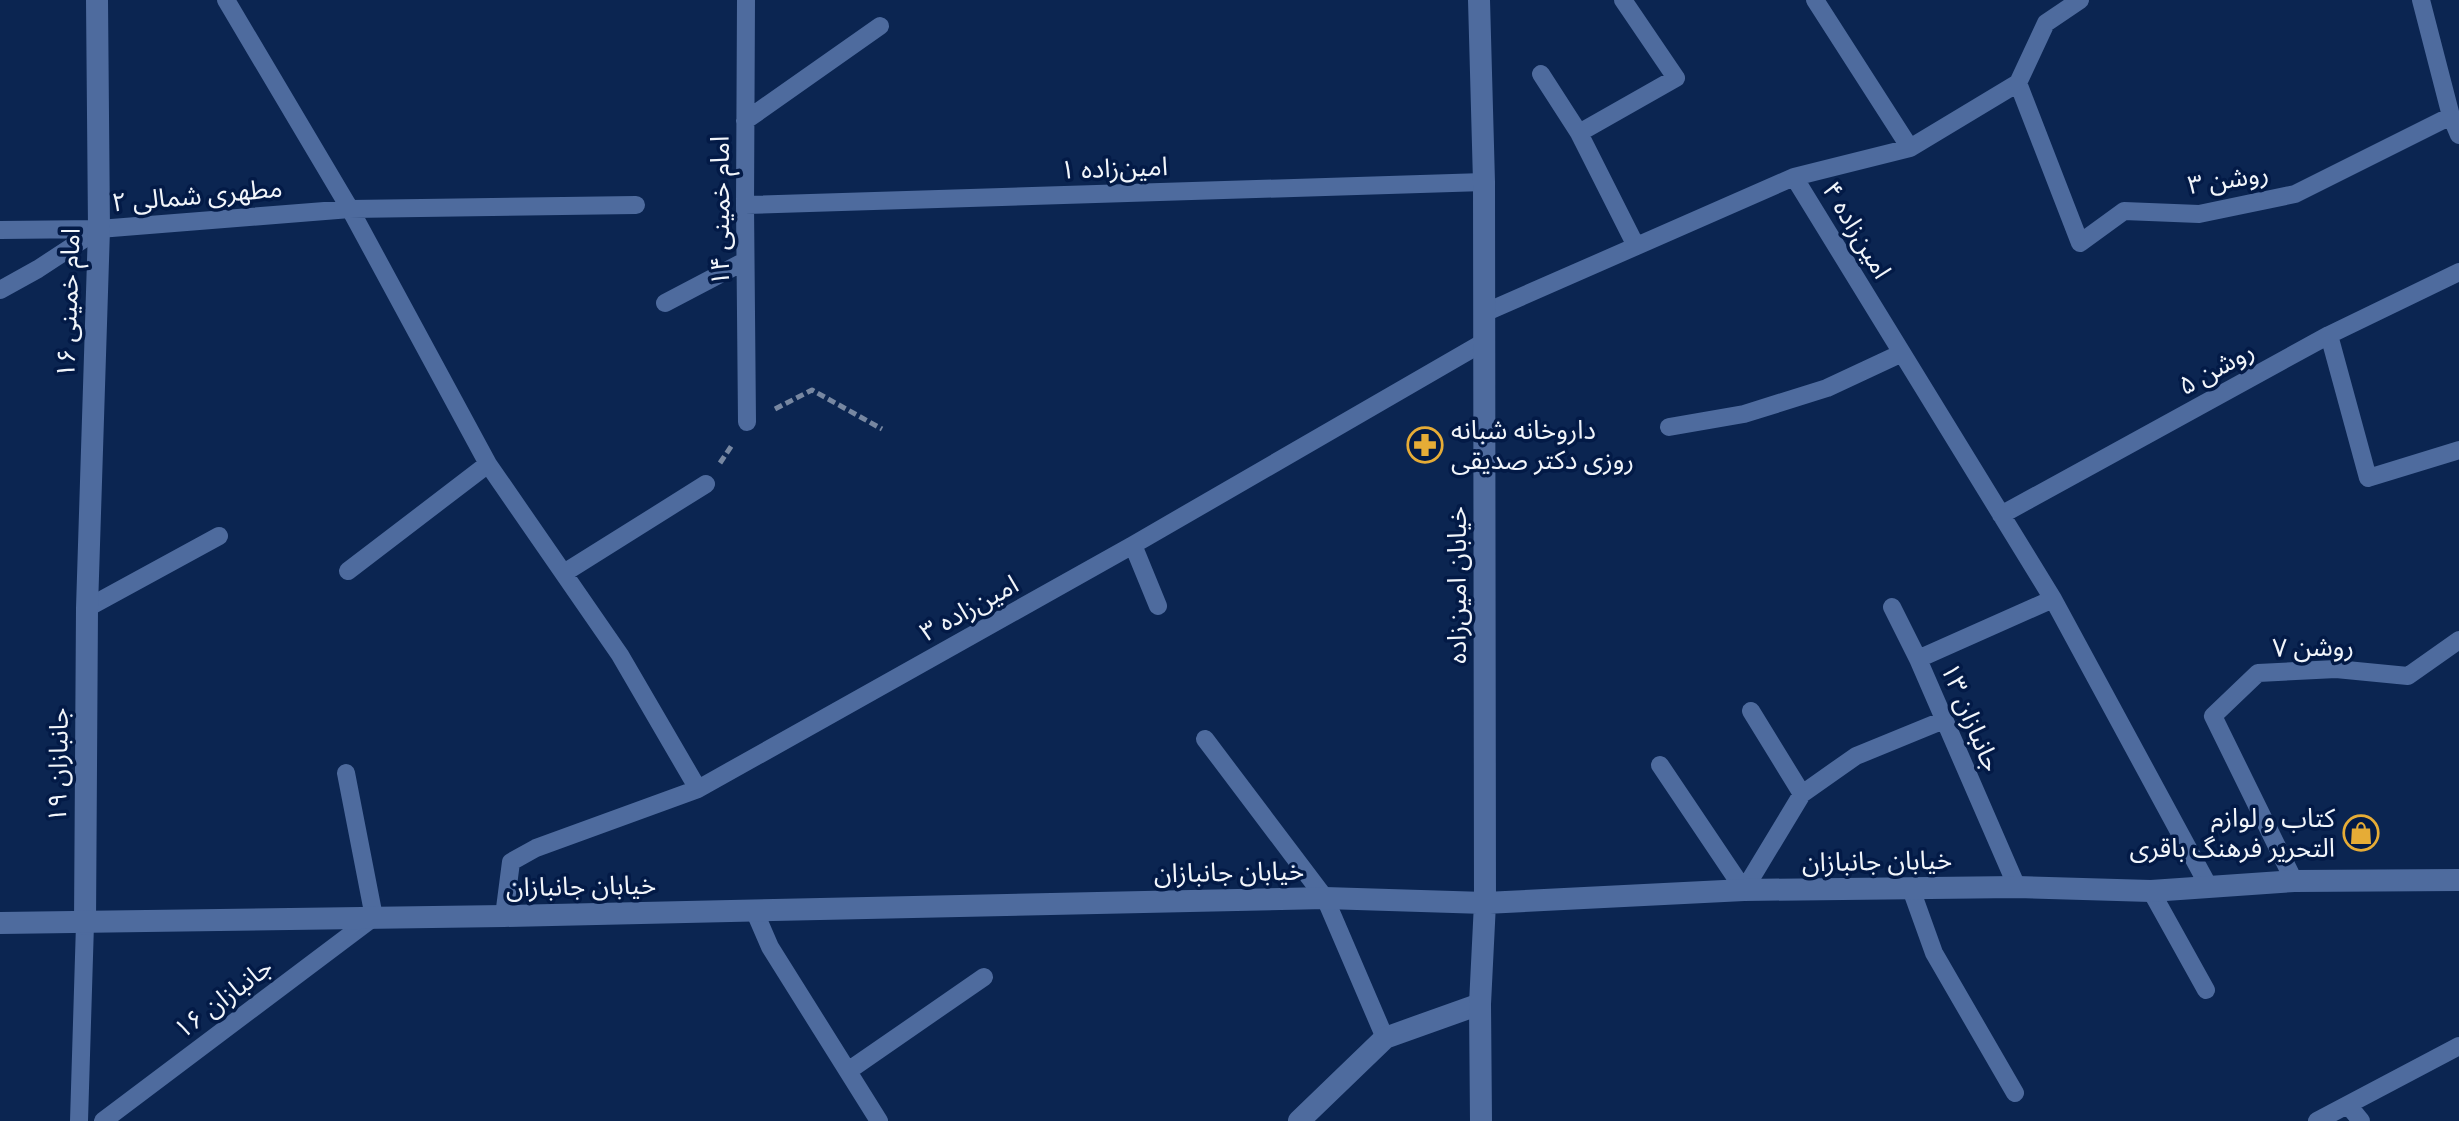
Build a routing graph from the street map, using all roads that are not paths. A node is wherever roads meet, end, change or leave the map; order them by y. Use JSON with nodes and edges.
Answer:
{"nodes":[{"id":1,"x":97,"y":0,"type":"edge"},
{"id":2,"x":226,"y":0,"type":"edge"},
{"id":3,"x":746,"y":0,"type":"edge"},
{"id":4,"x":1479,"y":0,"type":"edge"},
{"id":5,"x":1623,"y":0,"type":"edge"},
{"id":6,"x":1815,"y":0,"type":"edge"},
{"id":7,"x":2080,"y":0,"type":"edge"},
{"id":8,"x":2421,"y":0,"type":"edge"},
{"id":9,"x":880,"y":26,"type":"dead end"},
{"id":10,"x":1541,"y":74,"type":"dead end"},
{"id":11,"x":2018,"y":83,"type":"junction"},
{"id":12,"x":2451,"y":116,"type":"junction"},
{"id":13,"x":745,"y":121,"type":"junction"},
{"id":14,"x":1579,"y":133,"type":"junction"},
{"id":15,"x":2459,"y":135,"type":"edge"},
{"id":16,"x":1910,"y":148,"type":"junction"},
{"id":17,"x":1794,"y":177,"type":"junction"},
{"id":18,"x":1484,"y":182,"type":"junction"},
{"id":19,"x":636,"y":205,"type":"dead end"},
{"id":20,"x":745,"y":205,"type":"junction"},
{"id":21,"x":350,"y":209,"type":"junction"},
{"id":22,"x":99,"y":229,"type":"junction"},
{"id":23,"x":0,"y":230,"type":"edge"},
{"id":24,"x":1636,"y":246,"type":"junction"},
{"id":25,"x":745,"y":261,"type":"junction"},
{"id":26,"x":2459,"y":272,"type":"edge"},
{"id":27,"x":0,"y":290,"type":"edge"},
{"id":28,"x":665,"y":303,"type":"dead end"},
{"id":29,"x":1484,"y":313,"type":"junction"},
{"id":30,"x":2329,"y":335,"type":"junction"},
{"id":31,"x":1484,"y":342,"type":"junction"},
{"id":32,"x":1902,"y":353,"type":"junction"},
{"id":33,"x":747,"y":422,"type":"road end"},
{"id":34,"x":1669,"y":427,"type":"dead end"},
{"id":35,"x":2459,"y":450,"type":"edge"},
{"id":36,"x":488,"y":464,"type":"junction"},
{"id":37,"x":706,"y":484,"type":"road end"},
{"id":38,"x":2001,"y":515,"type":"junction"},
{"id":39,"x":219,"y":536,"type":"dead end"},
{"id":40,"x":1133,"y":545,"type":"junction"},
{"id":41,"x":348,"y":571,"type":"dead end"},
{"id":42,"x":564,"y":573,"type":"junction"},
{"id":43,"x":2053,"y":599,"type":"junction"},
{"id":44,"x":1158,"y":606,"type":"dead end"},
{"id":45,"x":1892,"y":607,"type":"dead end"},
{"id":46,"x":87,"y":608,"type":"junction"},
{"id":47,"x":2459,"y":640,"type":"edge"},
{"id":48,"x":1918,"y":659,"type":"junction"},
{"id":49,"x":1751,"y":711,"type":"dead end"},
{"id":50,"x":1944,"y":720,"type":"junction"},
{"id":51,"x":1205,"y":739,"type":"dead end"},
{"id":52,"x":1660,"y":765,"type":"dead end"},
{"id":53,"x":346,"y":773,"type":"dead end"},
{"id":54,"x":698,"y":789,"type":"junction"},
{"id":55,"x":1802,"y":794,"type":"junction"},
{"id":56,"x":2459,"y":880,"type":"edge"},
{"id":57,"x":2294,"y":881,"type":"junction"},
{"id":58,"x":2017,"y":887,"type":"junction"},
{"id":59,"x":2209,"y":887,"type":"junction"},
{"id":60,"x":1911,"y":889,"type":"junction"},
{"id":61,"x":1744,"y":890,"type":"junction"},
{"id":62,"x":2151,"y":891,"type":"junction"},
{"id":63,"x":1325,"y":898,"type":"junction"},
{"id":64,"x":1485,"y":903,"type":"junction"},
{"id":65,"x":754,"y":910,"type":"junction"},
{"id":66,"x":504,"y":916,"type":"junction"},
{"id":67,"x":374,"y":917,"type":"junction"},
{"id":68,"x":0,"y":923,"type":"edge"},
{"id":69,"x":85,"y":924,"type":"junction"},
{"id":70,"x":984,"y":977,"type":"dead end"},
{"id":71,"x":2206,"y":990,"type":"dead end"},
{"id":72,"x":1480,"y":1004,"type":"junction"},
{"id":73,"x":1385,"y":1038,"type":"junction"},
{"id":74,"x":2459,"y":1046,"type":"edge"},
{"id":75,"x":848,"y":1071,"type":"junction"},
{"id":76,"x":2015,"y":1093,"type":"dead end"},
{"id":77,"x":2348,"y":1105,"type":"junction"},
{"id":78,"x":79,"y":1121,"type":"edge"},
{"id":79,"x":103,"y":1121,"type":"edge"},
{"id":80,"x":879,"y":1121,"type":"edge"},
{"id":81,"x":1299,"y":1121,"type":"edge"},
{"id":82,"x":1481,"y":1121,"type":"edge"},
{"id":83,"x":2317,"y":1121,"type":"edge"},
{"id":84,"x":2361,"y":1121,"type":"edge"}],
"edges":[{"from":1,"to":22,"type":"street","name":"امام خمینی ۱۶"},
{"from":2,"to":21,"type":"lane"},
{"from":3,"to":13,"type":"lane","name":"امام خمینی ۱۴"},
{"from":4,"to":18,"type":"street","name":"خیابان امین‌زاده"},
{"from":5,"to":14,"type":"lane"},
{"from":6,"to":16,"type":"lane"},
{"from":7,"to":11,"type":"lane"},
{"from":8,"to":12,"type":"lane"},
{"from":9,"to":13,"type":"lane"},
{"from":10,"to":14,"type":"lane"},
{"from":11,"to":12,"type":"lane","name":"روشن ۳"},
{"from":11,"to":16,"type":"lane"},
{"from":12,"to":15,"type":"lane"},
{"from":13,"to":20,"type":"lane","name":"امام خمینی ۱۴"},
{"from":14,"to":24,"type":"lane"},
{"from":16,"to":17,"type":"lane"},
{"from":17,"to":24,"type":"lane","name":"امین‌زاده ۴"},
{"from":17,"to":32,"type":"lane","name":"امین‌زاده ۴"},
{"from":18,"to":20,"type":"lane","name":"امین‌زاده ۱"},
{"from":18,"to":29,"type":"street","name":"خیابان امین‌زاده"},
{"from":19,"to":21,"type":"lane","name":"مطهری شمالی ۲"},
{"from":20,"to":25,"type":"lane","name":"امام خمینی ۱۴"},
{"from":21,"to":22,"type":"lane","name":"مطهری شمالی ۲"},
{"from":21,"to":36,"type":"lane"},
{"from":22,"to":23,"type":"lane","name":"مطهری شمالی ۲"},
{"from":22,"to":27,"type":"lane"},
{"from":22,"to":46,"type":"street","name":"امام خمینی ۱۶"},
{"from":24,"to":29,"type":"lane","name":"امین‌زاده ۴"},
{"from":25,"to":28,"type":"lane"},
{"from":25,"to":33,"type":"lane","name":"امام خمینی ۱۴"},
{"from":26,"to":30,"type":"lane","name":"روشن ۵"},
{"from":29,"to":31,"type":"street","name":"خیابان امین‌زاده"},
{"from":30,"to":35,"type":"lane"},
{"from":30,"to":38,"type":"lane","name":"روشن ۵"},
{"from":31,"to":40,"type":"lane","name":"امین‌زاده ۳"},
{"from":31,"to":64,"type":"street","name":"خیابان امین‌زاده"},
{"from":32,"to":34,"type":"lane"},
{"from":32,"to":38,"type":"lane","name":"امین‌زاده ۴"},
{"from":36,"to":41,"type":"lane"},
{"from":36,"to":42,"type":"lane"},
{"from":37,"to":42,"type":"lane"},
{"from":38,"to":43,"type":"lane","name":"امین‌زاده ۴"},
{"from":39,"to":46,"type":"lane"},
{"from":40,"to":44,"type":"lane"},
{"from":40,"to":54,"type":"lane","name":"امین‌زاده ۳"},
{"from":42,"to":54,"type":"lane"},
{"from":43,"to":48,"type":"lane","name":"جانبازان ۱۳"},
{"from":43,"to":59,"type":"lane","name":"امین‌زاده ۴"},
{"from":45,"to":48,"type":"lane"},
{"from":46,"to":69,"type":"street","name":"جانبازان ۱۹"},
{"from":47,"to":57,"type":"lane","name":"روشن ۷"},
{"from":48,"to":50,"type":"lane","name":"جانبازان ۱۳"},
{"from":49,"to":55,"type":"lane"},
{"from":50,"to":55,"type":"lane"},
{"from":50,"to":58,"type":"lane","name":"جانبازان ۱۳"},
{"from":51,"to":63,"type":"lane"},
{"from":52,"to":61,"type":"lane"},
{"from":53,"to":67,"type":"lane"},
{"from":54,"to":66,"type":"lane","name":"امین‌زاده ۳"},
{"from":55,"to":61,"type":"lane"},
{"from":56,"to":57,"type":"street","name":"خیابان جانبازان"},
{"from":57,"to":59,"type":"street","name":"خیابان جانبازان"},
{"from":58,"to":60,"type":"street","name":"خیابان جانبازان"},
{"from":58,"to":62,"type":"street","name":"خیابان جانبازان"},
{"from":59,"to":62,"type":"street","name":"خیابان جانبازان"},
{"from":60,"to":61,"type":"street","name":"خیابان جانبازان"},
{"from":60,"to":76,"type":"lane"},
{"from":61,"to":64,"type":"street","name":"خیابان جانبازان"},
{"from":62,"to":71,"type":"lane"},
{"from":63,"to":64,"type":"street","name":"خیابان جانبازان"},
{"from":63,"to":65,"type":"street","name":"خیابان جانبازان"},
{"from":63,"to":73,"type":"lane"},
{"from":64,"to":72,"type":"street","name":"خیابان امین‌زاده"},
{"from":65,"to":66,"type":"street","name":"خیابان جانبازان"},
{"from":65,"to":75,"type":"lane"},
{"from":66,"to":67,"type":"street","name":"خیابان جانبازان"},
{"from":67,"to":69,"type":"street","name":"خیابان جانبازان"},
{"from":67,"to":79,"type":"lane","name":"جانبازان ۱۶"},
{"from":68,"to":69,"type":"street","name":"خیابان جانبازان"},
{"from":69,"to":78,"type":"lane"},
{"from":70,"to":75,"type":"lane"},
{"from":72,"to":73,"type":"street"},
{"from":72,"to":82,"type":"street","name":"خیابان امین‌زاده"},
{"from":73,"to":81,"type":"street"},
{"from":74,"to":77,"type":"lane"},
{"from":75,"to":80,"type":"lane"},
{"from":77,"to":83,"type":"lane"},
{"from":77,"to":84,"type":"lane"}]}
